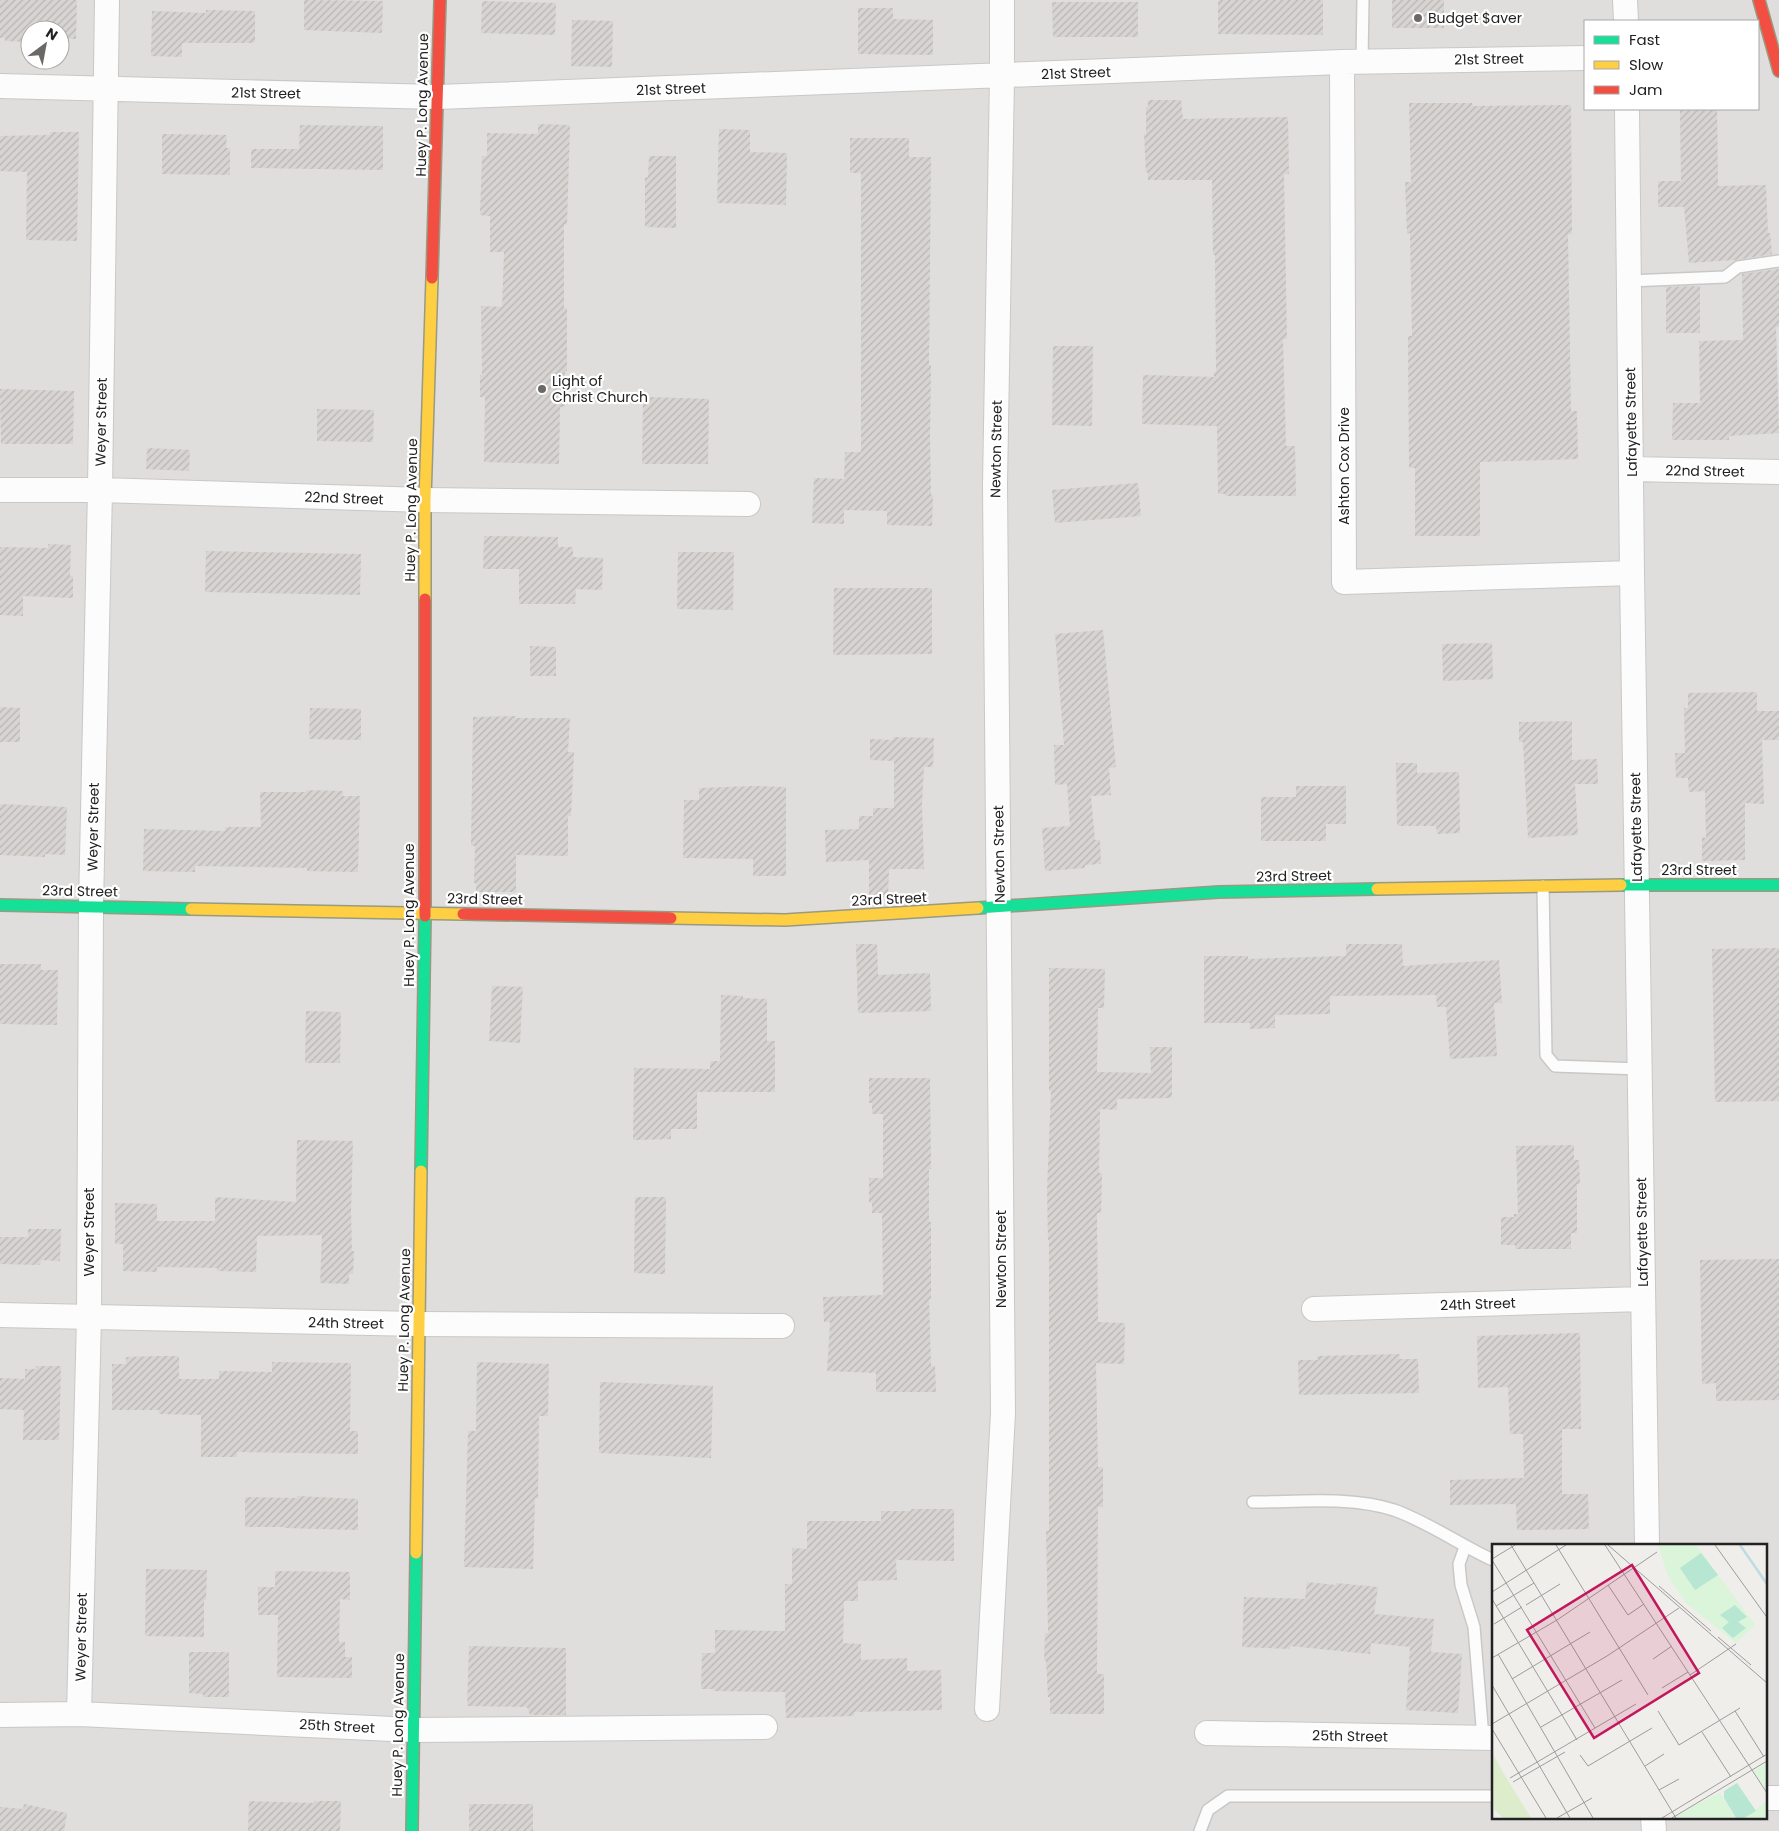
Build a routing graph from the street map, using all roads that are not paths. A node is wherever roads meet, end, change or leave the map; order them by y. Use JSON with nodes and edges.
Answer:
{"nodes":[{"id":1,"x":107,"y":0,"type":"edge"},
{"id":2,"x":440,"y":0,"type":"edge"},
{"id":3,"x":1002,"y":0,"type":"edge"},
{"id":4,"x":1363,"y":0,"type":"edge"},
{"id":5,"x":1625,"y":0,"type":"edge"},
{"id":6,"x":1759,"y":0,"type":"edge"},
{"id":7,"x":1626,"y":20,"type":"edge"},
{"id":8,"x":1584,"y":58,"type":"edge"},
{"id":9,"x":1773,"y":59,"type":"edge"},
{"id":10,"x":1352,"y":62,"type":"junction"},
{"id":11,"x":1002,"y":76,"type":"junction"},
{"id":12,"x":0,"y":86,"type":"edge"},
{"id":13,"x":106,"y":89,"type":"junction"},
{"id":14,"x":438,"y":97,"type":"junction"},
{"id":15,"x":1628,"y":110,"type":"edge"},
{"id":16,"x":1779,"y":261,"type":"edge"},
{"id":17,"x":1630,"y":281,"type":"junction"},
{"id":18,"x":1631,"y":469,"type":"junction"},
{"id":19,"x":1779,"y":472,"type":"edge"},
{"id":20,"x":0,"y":490,"type":"edge"},
{"id":21,"x":100,"y":490,"type":"junction"},
{"id":22,"x":425,"y":500,"type":"junction"},
{"id":23,"x":748,"y":504,"type":"dead end"},
{"id":24,"x":1632,"y":573,"type":"junction"},
{"id":25,"x":1637,"y":885,"type":"junction"},
{"id":26,"x":1779,"y":885,"type":"edge"},
{"id":27,"x":1544,"y":886,"type":"junction"},
{"id":28,"x":0,"y":905,"type":"edge"},
{"id":29,"x":91,"y":906,"type":"junction"},
{"id":30,"x":999,"y":908,"type":"junction"},
{"id":31,"x":425,"y":912,"type":"junction"},
{"id":32,"x":1640,"y":1069,"type":"junction"},
{"id":33,"x":1643,"y":1299,"type":"junction"},
{"id":34,"x":1314,"y":1308,"type":"dead end"},
{"id":35,"x":0,"y":1315,"type":"edge"},
{"id":36,"x":89,"y":1317,"type":"junction"},
{"id":37,"x":418,"y":1324,"type":"junction"},
{"id":38,"x":782,"y":1326,"type":"dead end"},
{"id":39,"x":1253,"y":1502,"type":"dead end"},
{"id":40,"x":1647,"y":1544,"type":"edge"},
{"id":41,"x":1465,"y":1547,"type":"junction"},
{"id":42,"x":1492,"y":1560,"type":"edge"},
{"id":43,"x":987,"y":1708,"type":"dead end"},
{"id":44,"x":79,"y":1714,"type":"junction"},
{"id":45,"x":0,"y":1715,"type":"edge"},
{"id":46,"x":765,"y":1728,"type":"dead end"},
{"id":47,"x":413,"y":1730,"type":"junction"},
{"id":48,"x":1207,"y":1733,"type":"dead end"},
{"id":49,"x":1488,"y":1738,"type":"edge"},
{"id":50,"x":1492,"y":1796,"type":"edge"},
{"id":51,"x":1766,"y":1798,"type":"edge"},
{"id":52,"x":1779,"y":1798,"type":"edge"},
{"id":53,"x":1653,"y":1818,"type":"edge"},
{"id":54,"x":412,"y":1831,"type":"edge"},
{"id":55,"x":1200,"y":1831,"type":"edge"},
{"id":56,"x":1654,"y":1831,"type":"edge"}],
"edges":[{"from":1,"to":13,"type":"street","name":"Weyer Street"},
{"from":2,"to":14,"type":"main road","name":"Huey P. Long Avenue"},
{"from":3,"to":11,"type":"street","name":"Newton Street"},
{"from":4,"to":10,"type":"lane"},
{"from":5,"to":7,"type":"street"},
{"from":6,"to":9,"type":"main road"},
{"from":8,"to":10,"type":"street","name":"21st Street"},
{"from":10,"to":11,"type":"street","name":"21st Street"},
{"from":10,"to":24,"type":"street","name":"Ashton Cox Drive"},
{"from":11,"to":14,"type":"street","name":"21st Street"},
{"from":11,"to":30,"type":"street","name":"Newton Street"},
{"from":12,"to":13,"type":"street","name":"21st Street"},
{"from":13,"to":14,"type":"street","name":"21st Street"},
{"from":13,"to":21,"type":"street","name":"Weyer Street"},
{"from":14,"to":22,"type":"main road","name":"Huey P. Long Avenue"},
{"from":15,"to":17,"type":"street","name":"Lafayette Street"},
{"from":16,"to":17,"type":"lane"},
{"from":17,"to":18,"type":"street","name":"Lafayette Street"},
{"from":18,"to":19,"type":"street","name":"22nd Street"},
{"from":18,"to":24,"type":"street","name":"Lafayette Street"},
{"from":20,"to":21,"type":"street","name":"22nd Street"},
{"from":21,"to":22,"type":"street","name":"22nd Street"},
{"from":21,"to":29,"type":"street","name":"Weyer Street"},
{"from":22,"to":23,"type":"street","name":"22nd Street"},
{"from":22,"to":31,"type":"main road","name":"Huey P. Long Avenue"},
{"from":24,"to":25,"type":"street","name":"Lafayette Street"},
{"from":25,"to":26,"type":"main road","name":"23rd Street"},
{"from":25,"to":27,"type":"main road","name":"23rd Street"},
{"from":25,"to":32,"type":"street","name":"Lafayette Street"},
{"from":27,"to":30,"type":"main road","name":"23rd Street"},
{"from":27,"to":32,"type":"lane"},
{"from":28,"to":29,"type":"main road","name":"23rd Street"},
{"from":29,"to":31,"type":"main road","name":"23rd Street"},
{"from":29,"to":36,"type":"street","name":"Weyer Street"},
{"from":30,"to":31,"type":"main road","name":"23rd Street"},
{"from":30,"to":43,"type":"street","name":"Newton Street"},
{"from":31,"to":37,"type":"main road","name":"Huey P. Long Avenue"},
{"from":32,"to":33,"type":"street","name":"Lafayette Street"},
{"from":33,"to":34,"type":"street","name":"24th Street"},
{"from":33,"to":40,"type":"street","name":"Lafayette Street"},
{"from":35,"to":36,"type":"street","name":"24th Street"},
{"from":36,"to":37,"type":"street","name":"24th Street"},
{"from":36,"to":44,"type":"street","name":"Weyer Street"},
{"from":37,"to":38,"type":"street","name":"24th Street"},
{"from":37,"to":47,"type":"main road","name":"Huey P. Long Avenue"},
{"from":39,"to":41,"type":"lane"},
{"from":41,"to":42,"type":"lane"},
{"from":41,"to":49,"type":"lane"},
{"from":44,"to":45,"type":"street","name":"25th Street"},
{"from":44,"to":47,"type":"street","name":"25th Street"},
{"from":46,"to":47,"type":"street","name":"25th Street"},
{"from":47,"to":54,"type":"main road","name":"Huey P. Long Avenue"},
{"from":48,"to":49,"type":"street","name":"25th Street"},
{"from":50,"to":55,"type":"lane"},
{"from":51,"to":52,"type":"street"},
{"from":53,"to":56,"type":"street"}]}
